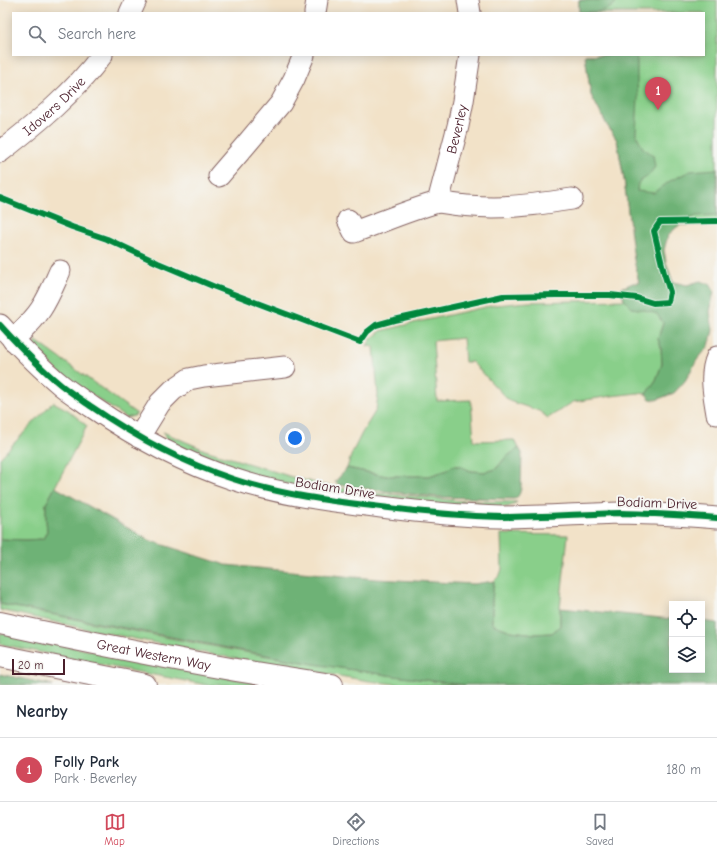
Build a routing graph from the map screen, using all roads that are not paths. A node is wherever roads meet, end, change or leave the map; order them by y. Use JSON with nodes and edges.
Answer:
{"nodes":[{"id":1,"x":136,"y":0,"type":"edge"},
{"id":2,"x":317,"y":0,"type":"edge"},
{"id":3,"x":468,"y":0,"type":"edge"},
{"id":4,"x":130,"y":12,"type":"edge"},
{"id":5,"x":315,"y":12,"type":"edge"},
{"id":6,"x":470,"y":12,"type":"edge"},
{"id":7,"x":101,"y":56,"type":"edge"},
{"id":8,"x":304,"y":56,"type":"edge"},
{"id":9,"x":470,"y":56,"type":"edge"},
{"id":10,"x":0,"y":152,"type":"edge"},
{"id":11,"x":231,"y":171,"type":"dead end"},
{"id":12,"x":572,"y":199,"type":"dead end"},
{"id":13,"x":438,"y":202,"type":"junction"},
{"id":14,"x":348,"y":220,"type":"dead end"},
{"id":15,"x":60,"y":271,"type":"dead end"},
{"id":16,"x":7,"y":333,"type":"edge"},
{"id":17,"x":717,"y":357,"type":"edge"},
{"id":18,"x":285,"y":368,"type":"dead end"},
{"id":19,"x":717,"y":414,"type":"edge"},
{"id":20,"x":139,"y":437,"type":"junction"},
{"id":21,"x":717,"y":518,"type":"edge"},
{"id":22,"x":0,"y":623,"type":"edge"},
{"id":23,"x":0,"y":656,"type":"edge"},
{"id":24,"x":145,"y":685,"type":"edge"},
{"id":25,"x":332,"y":685,"type":"edge"}],
"edges":[{"from":1,"to":4,"type":"street"},
{"from":2,"to":5,"type":"street"},
{"from":3,"to":6,"type":"street"},
{"from":7,"to":10,"type":"street","name":"Idovers Drive"},
{"from":8,"to":11,"type":"street"},
{"from":9,"to":13,"type":"street","name":"Beverley"},
{"from":12,"to":13,"type":"street"},
{"from":13,"to":14,"type":"street"},
{"from":15,"to":16,"type":"street"},
{"from":16,"to":20,"type":"street","name":"Bodiam Drive"},
{"from":17,"to":19,"type":"street"},
{"from":18,"to":20,"type":"street"},
{"from":20,"to":21,"type":"street","name":"Bodiam Drive"},
{"from":22,"to":25,"type":"main road","name":"Great Western Way"},
{"from":23,"to":24,"type":"main road"}]}
